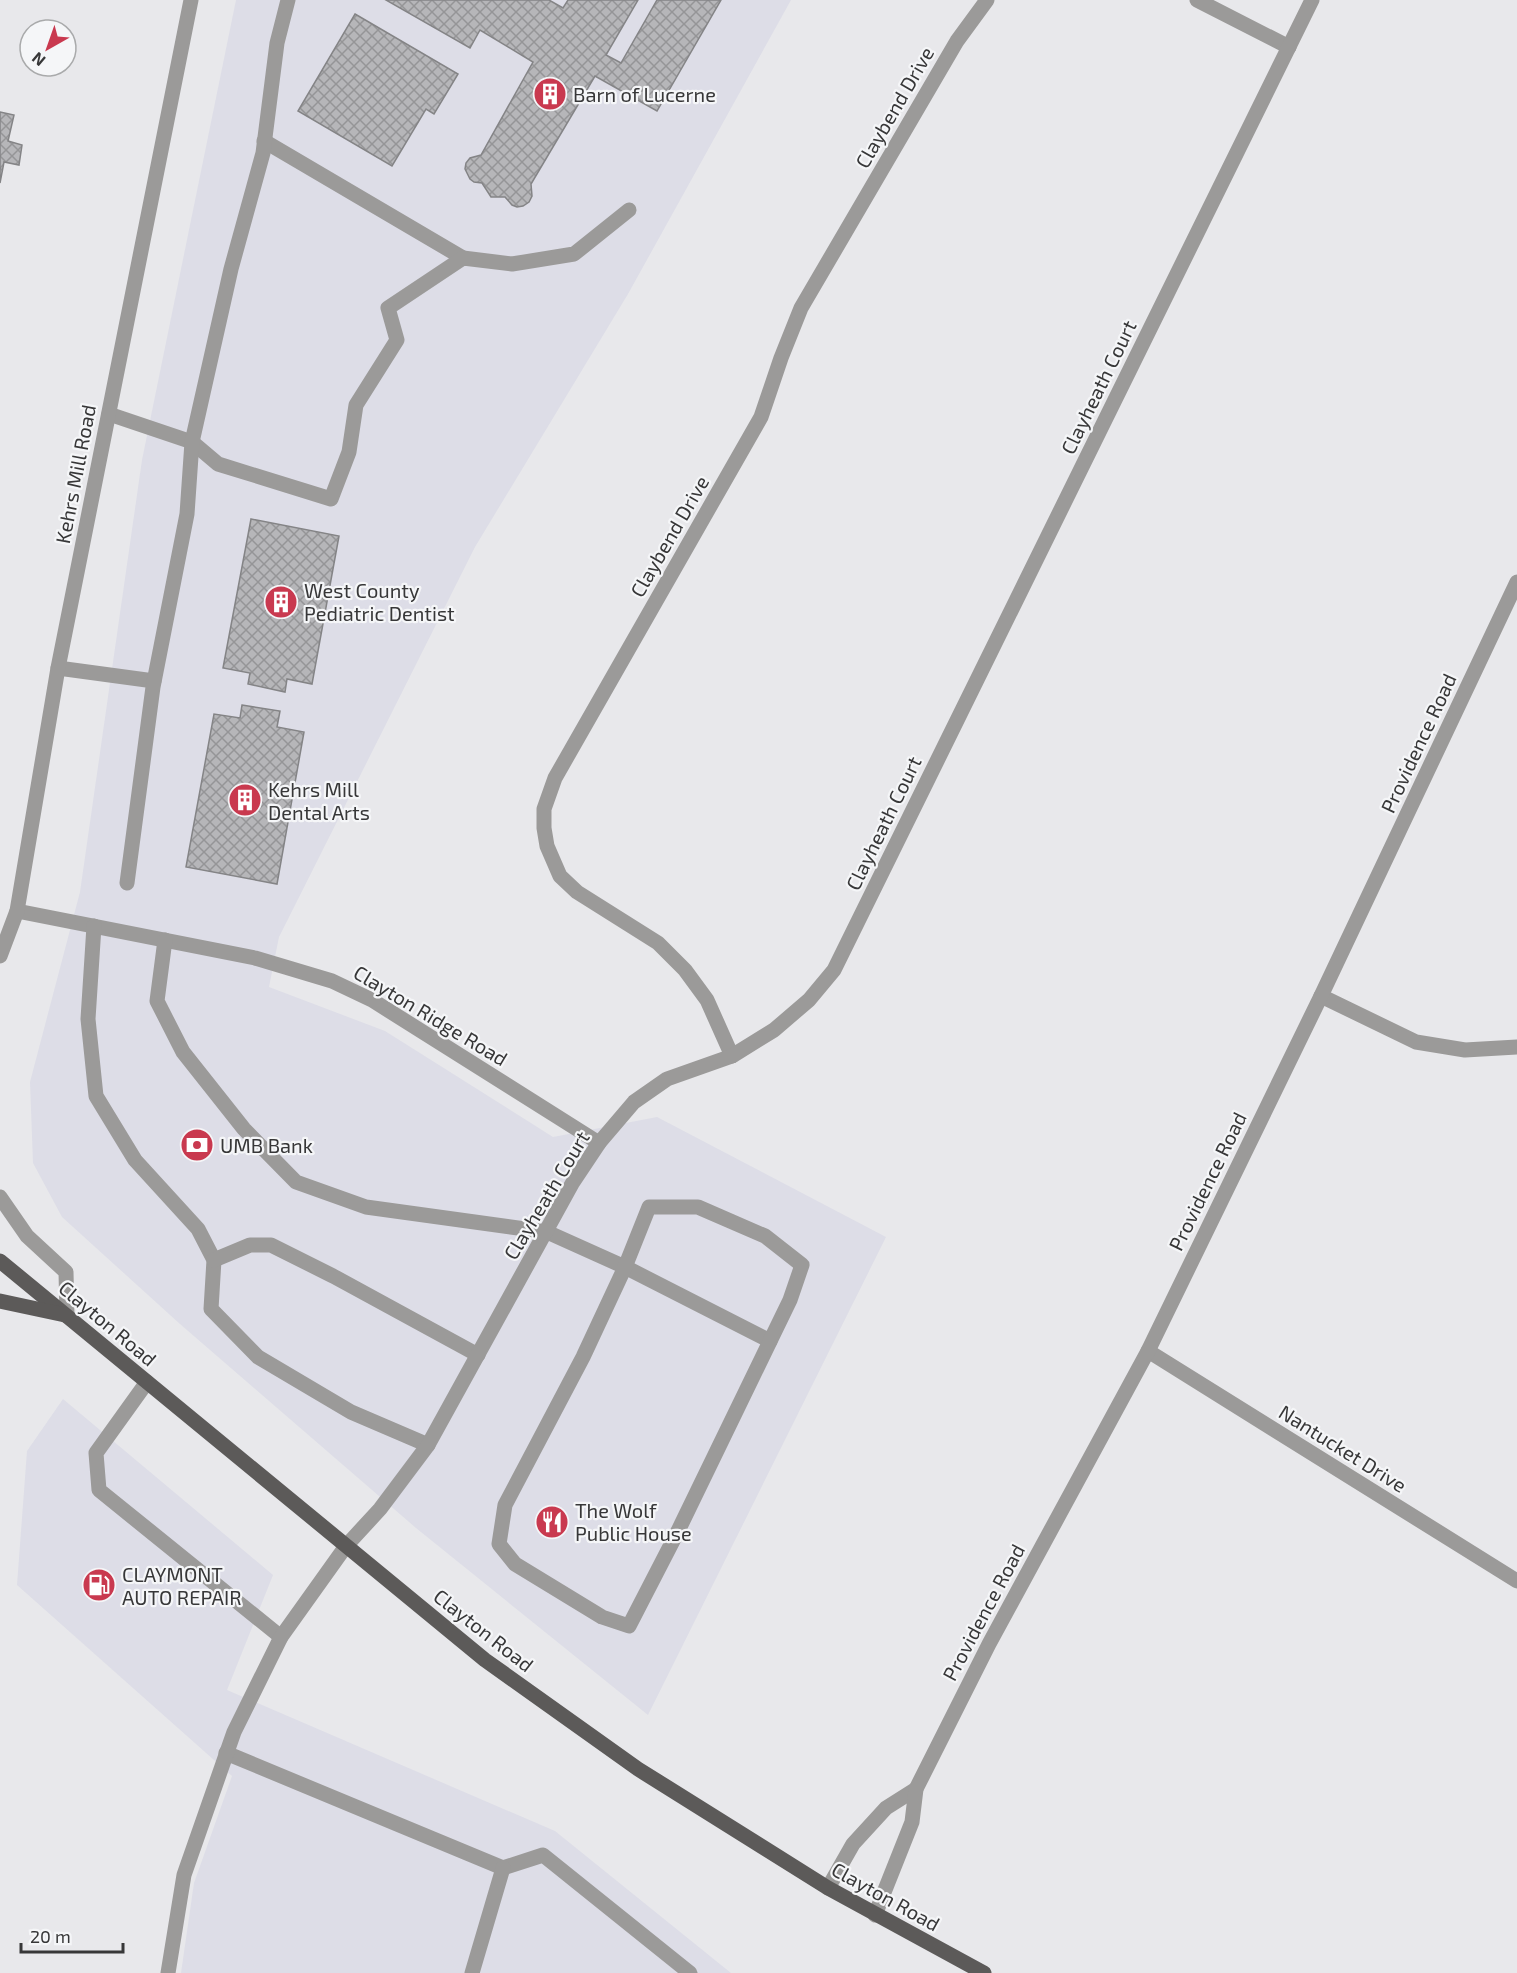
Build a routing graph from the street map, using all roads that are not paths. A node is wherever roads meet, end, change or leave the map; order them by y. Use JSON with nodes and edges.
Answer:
{"nodes":[{"id":1,"x":191,"y":0,"type":"edge"},
{"id":2,"x":288,"y":0,"type":"edge"},
{"id":3,"x":987,"y":0,"type":"edge"},
{"id":4,"x":1197,"y":0,"type":"edge"},
{"id":5,"x":1312,"y":0,"type":"edge"},
{"id":6,"x":1289,"y":47,"type":"junction"},
{"id":7,"x":264,"y":141,"type":"junction"},
{"id":8,"x":630,"y":210,"type":"dead end"},
{"id":9,"x":463,"y":258,"type":"junction"},
{"id":10,"x":109,"y":414,"type":"junction"},
{"id":11,"x":192,"y":442,"type":"junction"},
{"id":12,"x":1517,"y":582,"type":"edge"},
{"id":13,"x":58,"y":668,"type":"junction"},
{"id":14,"x":154,"y":681,"type":"junction"},
{"id":15,"x":126,"y":883,"type":"dead end"},
{"id":16,"x":17,"y":911,"type":"junction"},
{"id":17,"x":94,"y":926,"type":"junction"},
{"id":18,"x":165,"y":940,"type":"junction"},
{"id":19,"x":0,"y":956,"type":"edge"},
{"id":20,"x":1322,"y":996,"type":"junction"},
{"id":21,"x":1517,"y":1047,"type":"edge"},
{"id":22,"x":732,"y":1056,"type":"junction"},
{"id":23,"x":599,"y":1143,"type":"junction"},
{"id":24,"x":0,"y":1197,"type":"edge"},
{"id":25,"x":547,"y":1232,"type":"junction"},
{"id":26,"x":214,"y":1260,"type":"junction"},
{"id":27,"x":0,"y":1261,"type":"edge"},
{"id":28,"x":626,"y":1268,"type":"junction"},
{"id":29,"x":0,"y":1301,"type":"edge"},
{"id":30,"x":67,"y":1316,"type":"junction"},
{"id":31,"x":770,"y":1341,"type":"junction"},
{"id":32,"x":1148,"y":1351,"type":"junction"},
{"id":33,"x":478,"y":1355,"type":"junction"},
{"id":34,"x":147,"y":1382,"type":"junction"},
{"id":35,"x":428,"y":1445,"type":"junction"},
{"id":36,"x":346,"y":1546,"type":"junction"},
{"id":37,"x":1517,"y":1581,"type":"edge"},
{"id":38,"x":281,"y":1637,"type":"junction"},
{"id":39,"x":226,"y":1753,"type":"junction"},
{"id":40,"x":916,"y":1789,"type":"junction"},
{"id":41,"x":503,"y":1868,"type":"junction"},
{"id":42,"x":828,"y":1888,"type":"junction"},
{"id":43,"x":875,"y":1915,"type":"junction"},
{"id":44,"x":168,"y":1973,"type":"edge"},
{"id":45,"x":472,"y":1973,"type":"edge"},
{"id":46,"x":690,"y":1973,"type":"edge"},
{"id":47,"x":984,"y":1973,"type":"edge"}],
"edges":[{"from":1,"to":10,"type":"street","name":"Kehrs Mill Road"},
{"from":2,"to":7,"type":"street"},
{"from":3,"to":22,"type":"street","name":"Claybend Drive"},
{"from":4,"to":6,"type":"street"},
{"from":5,"to":6,"type":"street","name":"Clayheath Court"},
{"from":6,"to":22,"type":"street","name":"Clayheath Court"},
{"from":7,"to":9,"type":"street"},
{"from":7,"to":11,"type":"street"},
{"from":8,"to":9,"type":"street"},
{"from":9,"to":11,"type":"street"},
{"from":10,"to":11,"type":"street"},
{"from":10,"to":13,"type":"street","name":"Kehrs Mill Road"},
{"from":11,"to":14,"type":"street"},
{"from":12,"to":20,"type":"street","name":"Providence Road"},
{"from":13,"to":14,"type":"street"},
{"from":13,"to":16,"type":"street","name":"Kehrs Mill Road"},
{"from":14,"to":15,"type":"street"},
{"from":16,"to":17,"type":"street","name":"Clayton Ridge Road"},
{"from":16,"to":19,"type":"street","name":"Kehrs Mill Road"},
{"from":17,"to":18,"type":"street","name":"Clayton Ridge Road"},
{"from":17,"to":26,"type":"street"},
{"from":18,"to":23,"type":"street","name":"Clayton Ridge Road"},
{"from":18,"to":25,"type":"street"},
{"from":20,"to":21,"type":"street"},
{"from":20,"to":32,"type":"street","name":"Providence Road"},
{"from":22,"to":23,"type":"street","name":"Clayheath Court"},
{"from":23,"to":25,"type":"street","name":"Clayheath Court"},
{"from":24,"to":30,"type":"street"},
{"from":25,"to":28,"type":"street"},
{"from":25,"to":33,"type":"street","name":"Clayheath Court"},
{"from":26,"to":33,"type":"street"},
{"from":26,"to":35,"type":"street"},
{"from":27,"to":30,"type":"main road","name":"Clayton Road"},
{"from":28,"to":31,"type":"street"},
{"from":28,"to":31,"type":"street"},
{"from":28,"to":31,"type":"street"},
{"from":29,"to":30,"type":"main road"},
{"from":30,"to":34,"type":"main road","name":"Clayton Road"},
{"from":32,"to":37,"type":"street","name":"Nantucket Drive"},
{"from":32,"to":40,"type":"street","name":"Providence Road"},
{"from":33,"to":35,"type":"street","name":"Clayheath Court"},
{"from":34,"to":36,"type":"main road","name":"Clayton Road"},
{"from":34,"to":38,"type":"street"},
{"from":35,"to":36,"type":"street","name":"Clayheath Court"},
{"from":36,"to":38,"type":"street","name":"Clayheath Court"},
{"from":36,"to":42,"type":"main road","name":"Clayton Road"},
{"from":38,"to":39,"type":"street","name":"Clayheath Court"},
{"from":39,"to":41,"type":"street"},
{"from":39,"to":44,"type":"street","name":"Clayheath Court"},
{"from":40,"to":42,"type":"street"},
{"from":40,"to":43,"type":"street","name":"Providence Road"},
{"from":41,"to":45,"type":"street"},
{"from":41,"to":46,"type":"street"},
{"from":42,"to":43,"type":"main road","name":"Clayton Road"},
{"from":43,"to":47,"type":"main road","name":"Clayton Road"}]}
